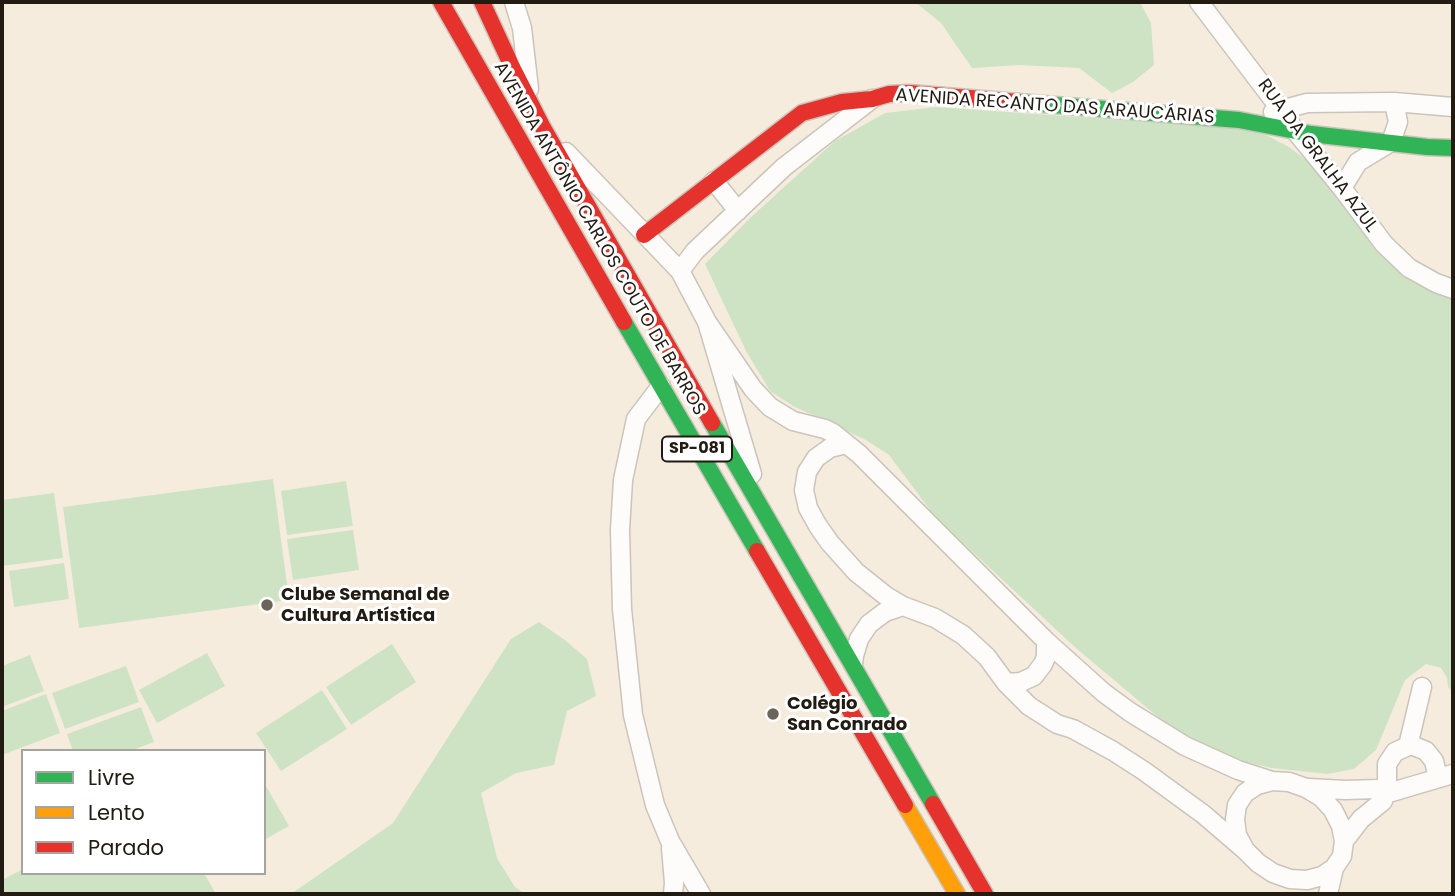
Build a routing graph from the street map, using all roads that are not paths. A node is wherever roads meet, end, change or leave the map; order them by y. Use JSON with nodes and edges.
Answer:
{"nodes":[{"id":1,"x":441,"y":2,"type":"edge"},
{"id":2,"x":482,"y":2,"type":"edge"},
{"id":3,"x":514,"y":2,"type":"edge"},
{"id":4,"x":1199,"y":2,"type":"edge"},
{"id":5,"x":872,"y":99,"type":"junction"},
{"id":6,"x":1394,"y":102,"type":"junction"},
{"id":7,"x":531,"y":106,"type":"junction"},
{"id":8,"x":1453,"y":107,"type":"edge"},
{"id":9,"x":1281,"y":110,"type":"junction"},
{"id":10,"x":1239,"y":120,"type":"junction"},
{"id":11,"x":542,"y":126,"type":"junction"},
{"id":12,"x":1294,"y":130,"type":"junction"},
{"id":13,"x":1391,"y":142,"type":"junction"},
{"id":14,"x":1453,"y":148,"type":"edge"},
{"id":15,"x":714,"y":181,"type":"junction"},
{"id":16,"x":1342,"y":188,"type":"junction"},
{"id":17,"x":738,"y":211,"type":"junction"},
{"id":18,"x":644,"y":235,"type":"junction"},
{"id":19,"x":680,"y":271,"type":"junction"},
{"id":20,"x":1453,"y":289,"type":"edge"},
{"id":21,"x":707,"y":322,"type":"junction"},
{"id":22,"x":660,"y":386,"type":"junction"},
{"id":23,"x":846,"y":444,"type":"junction"},
{"id":24,"x":765,"y":514,"type":"junction"},
{"id":25,"x":903,"y":606,"type":"junction"},
{"id":26,"x":1045,"y":641,"type":"junction"},
{"id":27,"x":853,"y":664,"type":"junction"},
{"id":28,"x":1006,"y":683,"type":"junction"},
{"id":29,"x":1422,"y":687,"type":"dead end"},
{"id":30,"x":1408,"y":746,"type":"junction"},
{"id":31,"x":1446,"y":776,"type":"edge"},
{"id":32,"x":1272,"y":781,"type":"junction"},
{"id":33,"x":1306,"y":788,"type":"junction"},
{"id":34,"x":1385,"y":794,"type":"junction"},
{"id":35,"x":670,"y":841,"type":"junction"},
{"id":36,"x":1344,"y":841,"type":"junction"},
{"id":37,"x":1245,"y":850,"type":"junction"},
{"id":38,"x":1334,"y":867,"type":"junction"},
{"id":39,"x":1273,"y":873,"type":"junction"},
{"id":40,"x":673,"y":894,"type":"edge"},
{"id":41,"x":701,"y":894,"type":"edge"},
{"id":42,"x":957,"y":894,"type":"edge"},
{"id":43,"x":985,"y":894,"type":"edge"},
{"id":44,"x":1291,"y":894,"type":"edge"},
{"id":45,"x":1328,"y":894,"type":"edge"}],
"edges":[{"from":1,"to":22,"type":"main road","name":"AVENIDA ANTÔNIO CARLOS COUTO DE BARROS","number":"SP-081"},
{"from":2,"to":7,"type":"main road","name":"AVENIDA ANTÔNIO CARLOS COUTO DE BARROS","number":"SP-081"},
{"from":3,"to":7,"type":"street"},
{"from":4,"to":9,"type":"street","name":"RUA DA GRALHA AZUL"},
{"from":5,"to":10,"type":"main road","name":"AVENIDA RECANTO DAS ARAUCÁRIAS"},
{"from":5,"to":15,"type":"main road","name":"AVENIDA RECANTO DAS ARAUCÁRIAS"},
{"from":5,"to":17,"type":"street","name":"AVENIDA RECANTO DAS ARAUCÁRIAS"},
{"from":6,"to":8,"type":"street","name":"AVENIDA RECANTO DAS ARAUCÁRIAS"},
{"from":6,"to":9,"type":"street","name":"AVENIDA RECANTO DAS ARAUCÁRIAS"},
{"from":6,"to":13,"type":"street"},
{"from":7,"to":11,"type":"main road","name":"AVENIDA ANTÔNIO CARLOS COUTO DE BARROS","number":"SP-081"},
{"from":9,"to":10,"type":"street","name":"AVENIDA RECANTO DAS ARAUCÁRIAS"},
{"from":9,"to":12,"type":"street","name":"RUA DA GRALHA AZUL"},
{"from":10,"to":12,"type":"main road","name":"AVENIDA RECANTO DAS ARAUCÁRIAS"},
{"from":11,"to":18,"type":"street"},
{"from":11,"to":24,"type":"main road","name":"AVENIDA ANTÔNIO CARLOS COUTO DE BARROS","number":"SP-081"},
{"from":12,"to":13,"type":"main road","name":"AVENIDA RECANTO DAS ARAUCÁRIAS"},
{"from":12,"to":16,"type":"street","name":"RUA DA GRALHA AZUL"},
{"from":13,"to":14,"type":"main road","name":"AVENIDA RECANTO DAS ARAUCÁRIAS"},
{"from":13,"to":16,"type":"street"},
{"from":15,"to":17,"type":"street"},
{"from":15,"to":18,"type":"main road","name":"AVENIDA RECANTO DAS ARAUCÁRIAS"},
{"from":16,"to":20,"type":"street","name":"RUA DA GRALHA AZUL"},
{"from":17,"to":19,"type":"street","name":"AVENIDA RECANTO DAS ARAUCÁRIAS"},
{"from":18,"to":19,"type":"street"},
{"from":19,"to":21,"type":"street"},
{"from":21,"to":23,"type":"street"},
{"from":21,"to":24,"type":"street"},
{"from":22,"to":35,"type":"street"},
{"from":22,"to":42,"type":"main road","name":"AVENIDA ANTÔNIO CARLOS COUTO DE BARROS","number":"SP-081"},
{"from":23,"to":25,"type":"street"},
{"from":23,"to":26,"type":"street"},
{"from":24,"to":27,"type":"main road","name":"AVENIDA ANTÔNIO CARLOS COUTO DE BARROS","number":"SP-081"},
{"from":25,"to":27,"type":"street"},
{"from":25,"to":28,"type":"street"},
{"from":26,"to":28,"type":"street"},
{"from":26,"to":32,"type":"street"},
{"from":27,"to":43,"type":"main road","name":"AVENIDA ANTÔNIO CARLOS COUTO DE BARROS","number":"SP-081"},
{"from":28,"to":37,"type":"street"},
{"from":29,"to":30,"type":"street"},
{"from":30,"to":31,"type":"street"},
{"from":30,"to":34,"type":"street"},
{"from":31,"to":34,"type":"street"},
{"from":32,"to":33,"type":"street"},
{"from":32,"to":37,"type":"street"},
{"from":33,"to":34,"type":"street"},
{"from":33,"to":36,"type":"street"},
{"from":34,"to":36,"type":"street"},
{"from":35,"to":40,"type":"street"},
{"from":35,"to":41,"type":"street"},
{"from":36,"to":38,"type":"street"},
{"from":37,"to":39,"type":"street"},
{"from":38,"to":39,"type":"street"},
{"from":38,"to":45,"type":"street"},
{"from":39,"to":44,"type":"street"}]}
